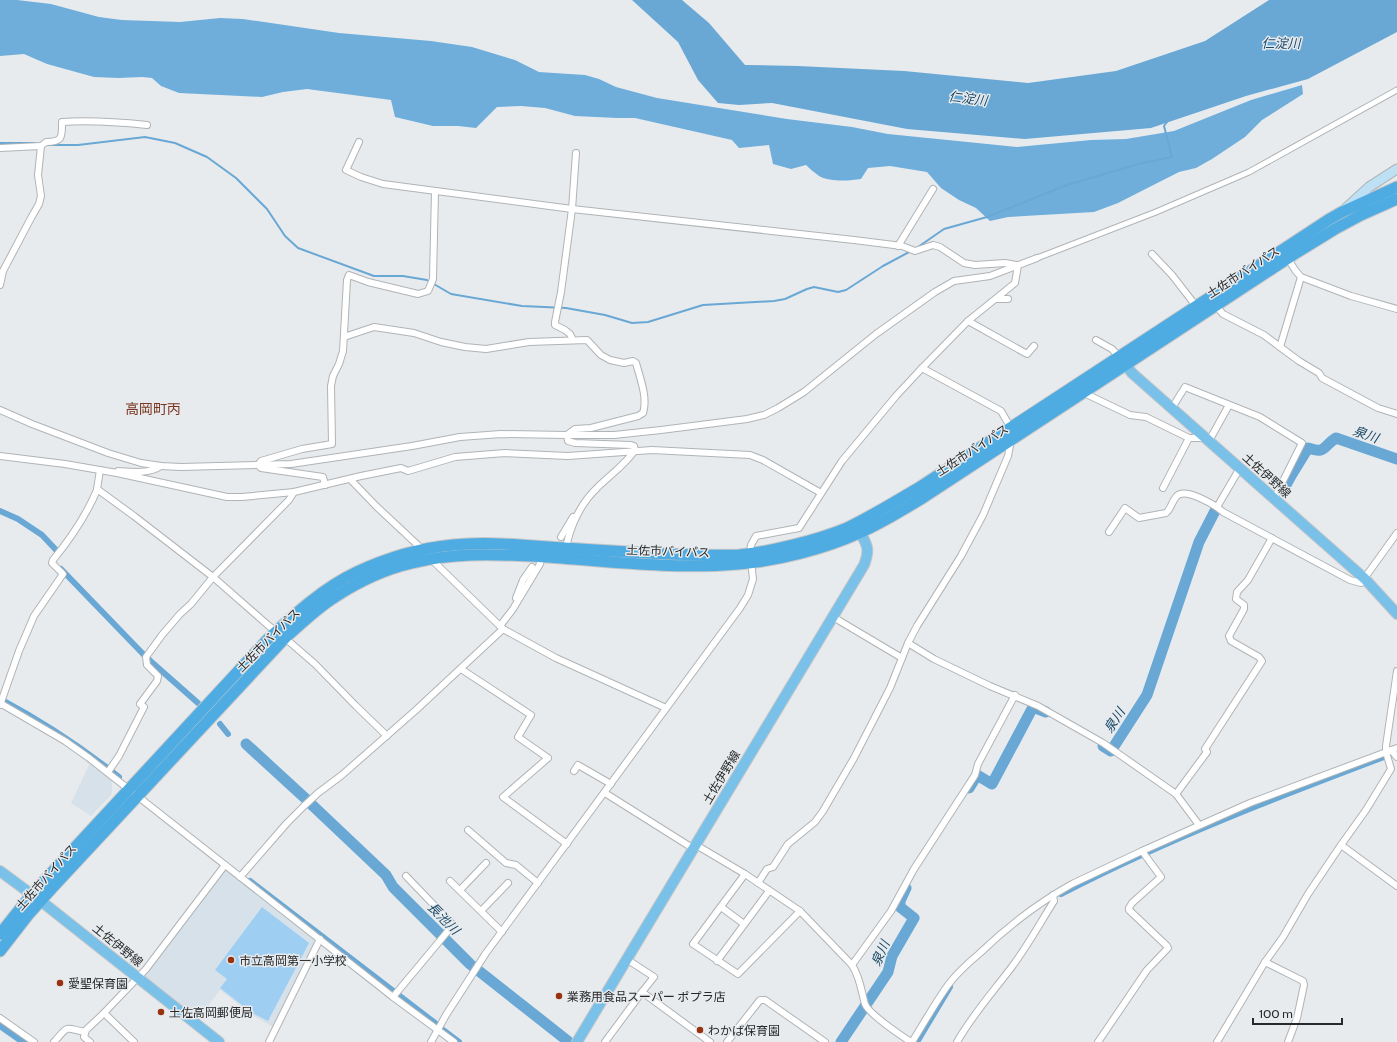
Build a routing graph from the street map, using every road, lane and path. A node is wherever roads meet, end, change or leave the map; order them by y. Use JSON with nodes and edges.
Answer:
{"nodes":[{"id":1,"x":1397,"y":90,"type":"edge"},
{"id":2,"x":147,"y":125,"type":"dead end"},
{"id":3,"x":359,"y":142,"type":"dead end"},
{"id":4,"x":41,"y":146,"type":"junction"},
{"id":5,"x":0,"y":148,"type":"edge"},
{"id":6,"x":576,"y":153,"type":"dead end"},
{"id":7,"x":1397,"y":169,"type":"edge"},
{"id":8,"x":1379,"y":180,"type":"junction"},
{"id":9,"x":1397,"y":187,"type":"edge"},
{"id":10,"x":933,"y":189,"type":"dead end"},
{"id":11,"x":435,"y":191,"type":"junction"},
{"id":12,"x":1384,"y":193,"type":"junction"},
{"id":13,"x":1397,"y":199,"type":"edge"},
{"id":14,"x":572,"y":209,"type":"junction"},
{"id":15,"x":1342,"y":212,"type":"junction"},
{"id":16,"x":898,"y":246,"type":"junction"},
{"id":17,"x":1152,"y":254,"type":"dead end"},
{"id":18,"x":1285,"y":254,"type":"junction"},
{"id":19,"x":1037,"y":258,"type":"joint"},
{"id":20,"x":1018,"y":265,"type":"junction"},
{"id":21,"x":1301,"y":277,"type":"junction"},
{"id":22,"x":0,"y":285,"type":"edge"},
{"id":23,"x":996,"y":299,"type":"junction"},
{"id":24,"x":1008,"y":299,"type":"dead end"},
{"id":25,"x":1212,"y":302,"type":"junction"},
{"id":26,"x":1196,"y":306,"type":"junction"},
{"id":27,"x":1397,"y":309,"type":"edge"},
{"id":28,"x":968,"y":321,"type":"junction"},
{"id":29,"x":344,"y":337,"type":"junction"},
{"id":30,"x":573,"y":340,"type":"junction"},
{"id":31,"x":1096,"y":340,"type":"dead end"},
{"id":32,"x":1034,"y":346,"type":"dead end"},
{"id":33,"x":1280,"y":347,"type":"junction"},
{"id":34,"x":1122,"y":361,"type":"junction"},
{"id":35,"x":922,"y":368,"type":"junction"},
{"id":36,"x":1084,"y":392,"type":"junction"},
{"id":37,"x":1229,"y":405,"type":"junction"},
{"id":38,"x":1172,"y":408,"type":"junction"},
{"id":39,"x":0,"y":410,"type":"edge"},
{"id":40,"x":1397,"y":414,"type":"edge"},
{"id":41,"x":1011,"y":427,"type":"junction"},
{"id":42,"x":567,"y":436,"type":"junction"},
{"id":43,"x":1189,"y":438,"type":"junction"},
{"id":44,"x":1208,"y":439,"type":"junction"},
{"id":45,"x":1012,"y":440,"type":"junction"},
{"id":46,"x":635,"y":450,"type":"junction"},
{"id":47,"x":0,"y":456,"type":"edge"},
{"id":48,"x":258,"y":465,"type":"junction"},
{"id":49,"x":161,"y":466,"type":"junction"},
{"id":50,"x":1240,"y":468,"type":"junction"},
{"id":51,"x":100,"y":470,"type":"junction"},
{"id":52,"x":117,"y":473,"type":"junction"},
{"id":53,"x":350,"y":478,"type":"junction"},
{"id":54,"x":325,"y":485,"type":"junction"},
{"id":55,"x":1163,"y":488,"type":"dead end"},
{"id":56,"x":97,"y":490,"type":"junction"},
{"id":57,"x":294,"y":492,"type":"junction"},
{"id":58,"x":821,"y":493,"type":"junction"},
{"id":59,"x":587,"y":499,"type":"junction"},
{"id":60,"x":1274,"y":499,"type":"junction"},
{"id":61,"x":1218,"y":507,"type":"junction"},
{"id":62,"x":858,"y":528,"type":"junction"},
{"id":63,"x":1109,"y":532,"type":"dead end"},
{"id":64,"x":1397,"y":533,"type":"edge"},
{"id":65,"x":561,"y":537,"type":"dead end"},
{"id":66,"x":1272,"y":538,"type":"junction"},
{"id":67,"x":566,"y":548,"type":"junction"},
{"id":68,"x":423,"y":550,"type":"junction"},
{"id":69,"x":541,"y":557,"type":"junction"},
{"id":70,"x":751,"y":558,"type":"junction"},
{"id":71,"x":431,"y":559,"type":"junction"},
{"id":72,"x":532,"y":567,"type":"dead end"},
{"id":73,"x":213,"y":577,"type":"junction"},
{"id":74,"x":1365,"y":579,"type":"junction"},
{"id":75,"x":513,"y":609,"type":"junction"},
{"id":76,"x":1397,"y":614,"type":"edge"},
{"id":77,"x":833,"y":617,"type":"junction"},
{"id":78,"x":501,"y":628,"type":"junction"},
{"id":79,"x":281,"y":635,"type":"junction"},
{"id":80,"x":908,"y":643,"type":"junction"},
{"id":81,"x":902,"y":658,"type":"junction"},
{"id":82,"x":461,"y":669,"type":"junction"},
{"id":83,"x":1397,"y":671,"type":"edge"},
{"id":84,"x":1015,"y":695,"type":"junction"},
{"id":85,"x":1,"y":702,"type":"edge"},
{"id":86,"x":666,"y":708,"type":"junction"},
{"id":87,"x":387,"y":736,"type":"junction"},
{"id":88,"x":1391,"y":753,"type":"edge"},
{"id":89,"x":109,"y":770,"type":"junction"},
{"id":90,"x":574,"y":771,"type":"dead end"},
{"id":91,"x":611,"y":784,"type":"junction"},
{"id":92,"x":133,"y":793,"type":"junction"},
{"id":93,"x":605,"y":793,"type":"junction"},
{"id":94,"x":1176,"y":794,"type":"junction"},
{"id":95,"x":1199,"y":825,"type":"junction"},
{"id":96,"x":468,"y":830,"type":"dead end"},
{"id":97,"x":567,"y":844,"type":"junction"},
{"id":98,"x":1341,"y":845,"type":"junction"},
{"id":99,"x":695,"y":847,"type":"junction"},
{"id":100,"x":1142,"y":851,"type":"junction"},
{"id":101,"x":486,"y":863,"type":"dead end"},
{"id":102,"x":224,"y":865,"type":"junction"},
{"id":103,"x":0,"y":871,"type":"edge"},
{"id":104,"x":745,"y":874,"type":"junction"},
{"id":105,"x":406,"y":876,"type":"dead end"},
{"id":106,"x":240,"y":877,"type":"junction"},
{"id":107,"x":450,"y":881,"type":"dead end"},
{"id":108,"x":508,"y":883,"type":"dead end"},
{"id":109,"x":538,"y":883,"type":"junction"},
{"id":110,"x":758,"y":883,"type":"junction"},
{"id":111,"x":1397,"y":886,"type":"edge"},
{"id":112,"x":460,"y":890,"type":"junction"},
{"id":113,"x":769,"y":891,"type":"junction"},
{"id":114,"x":36,"y":897,"type":"junction"},
{"id":115,"x":1054,"y":898,"type":"junction"},
{"id":116,"x":721,"y":907,"type":"junction"},
{"id":117,"x":481,"y":911,"type":"junction"},
{"id":118,"x":800,"y":911,"type":"junction"},
{"id":119,"x":744,"y":924,"type":"junction"},
{"id":120,"x":502,"y":932,"type":"junction"},
{"id":121,"x":0,"y":934,"type":"edge"},
{"id":122,"x":320,"y":939,"type":"junction"},
{"id":123,"x":688,"y":940,"type":"dead end"},
{"id":124,"x":693,"y":944,"type":"junction"},
{"id":125,"x":0,"y":951,"type":"edge"},
{"id":126,"x":628,"y":960,"type":"junction"},
{"id":127,"x":718,"y":961,"type":"junction"},
{"id":128,"x":1265,"y":962,"type":"junction"},
{"id":129,"x":852,"y":965,"type":"junction"},
{"id":130,"x":138,"y":978,"type":"junction"},
{"id":131,"x":642,"y":992,"type":"junction"},
{"id":132,"x":395,"y":995,"type":"junction"},
{"id":133,"x":104,"y":1013,"type":"junction"},
{"id":134,"x":0,"y":1018,"type":"edge"},
{"id":135,"x":438,"y":1030,"type":"junction"},
{"id":136,"x":85,"y":1032,"type":"junction"},
{"id":137,"x":34,"y":1042,"type":"edge"},
{"id":138,"x":54,"y":1042,"type":"edge"},
{"id":139,"x":90,"y":1042,"type":"edge"},
{"id":140,"x":134,"y":1042,"type":"edge"},
{"id":141,"x":219,"y":1042,"type":"edge"},
{"id":142,"x":269,"y":1042,"type":"edge"},
{"id":143,"x":431,"y":1042,"type":"edge"},
{"id":144,"x":454,"y":1042,"type":"edge"},
{"id":145,"x":578,"y":1042,"type":"edge"},
{"id":146,"x":605,"y":1042,"type":"edge"},
{"id":147,"x":710,"y":1042,"type":"edge"},
{"id":148,"x":727,"y":1042,"type":"edge"},
{"id":149,"x":825,"y":1042,"type":"edge"},
{"id":150,"x":912,"y":1042,"type":"edge"},
{"id":151,"x":957,"y":1042,"type":"edge"},
{"id":152,"x":1098,"y":1042,"type":"edge"},
{"id":153,"x":1217,"y":1042,"type":"edge"},
{"id":154,"x":1288,"y":1042,"type":"edge"}],
"edges":[{"from":1,"to":19,"type":"street"},
{"from":2,"to":4,"type":"street"},
{"from":3,"to":11,"type":"street"},
{"from":4,"to":5,"type":"street"},
{"from":4,"to":22,"type":"street"},
{"from":6,"to":14,"type":"street"},
{"from":7,"to":8,"type":"main road"},
{"from":8,"to":12,"type":"main road"},
{"from":8,"to":15,"type":"main road"},
{"from":9,"to":12,"type":"highway","name":"土佐市バイパス"},
{"from":10,"to":16,"type":"street"},
{"from":11,"to":14,"type":"street"},
{"from":11,"to":29,"type":"street"},
{"from":12,"to":15,"type":"highway","name":"土佐市バイパス"},
{"from":13,"to":18,"type":"highway","name":"土佐市バイパス"},
{"from":14,"to":16,"type":"street"},
{"from":14,"to":30,"type":"street"},
{"from":15,"to":18,"type":"highway","name":"土佐市バイパス"},
{"from":16,"to":20,"type":"street"},
{"from":17,"to":26,"type":"street"},
{"from":18,"to":21,"type":"street"},
{"from":18,"to":25,"type":"highway","name":"土佐市バイパス"},
{"from":19,"to":20,"type":"street"},
{"from":20,"to":23,"type":"street"},
{"from":20,"to":42,"type":"street"},
{"from":21,"to":27,"type":"street"},
{"from":21,"to":33,"type":"street"},
{"from":23,"to":24,"type":"street"},
{"from":23,"to":28,"type":"street"},
{"from":25,"to":26,"type":"highway","name":"土佐市バイパス"},
{"from":25,"to":33,"type":"street"},
{"from":25,"to":34,"type":"highway","name":"土佐市バイパス"},
{"from":26,"to":34,"type":"highway","name":"土佐市バイパス"},
{"from":28,"to":32,"type":"street"},
{"from":28,"to":35,"type":"street"},
{"from":29,"to":30,"type":"street"},
{"from":29,"to":48,"type":"street"},
{"from":30,"to":42,"type":"street"},
{"from":31,"to":34,"type":"street"},
{"from":33,"to":40,"type":"street"},
{"from":34,"to":36,"type":"highway","name":"土佐市バイパス"},
{"from":34,"to":38,"type":"main road","name":"土佐伊野線"},
{"from":34,"to":41,"type":"highway","name":"土佐市バイパス"},
{"from":35,"to":41,"type":"street"},
{"from":35,"to":58,"type":"street"},
{"from":36,"to":43,"type":"street"},
{"from":36,"to":45,"type":"highway","name":"土佐市バイパス"},
{"from":37,"to":38,"type":"street"},
{"from":37,"to":44,"type":"street"},
{"from":37,"to":60,"type":"street"},
{"from":38,"to":44,"type":"main road","name":"土佐伊野線"},
{"from":39,"to":49,"type":"street"},
{"from":41,"to":45,"type":"street"},
{"from":41,"to":62,"type":"highway","name":"土佐市バイパス"},
{"from":42,"to":46,"type":"street"},
{"from":42,"to":48,"type":"street"},
{"from":43,"to":44,"type":"street"},
{"from":43,"to":55,"type":"street"},
{"from":44,"to":50,"type":"main road","name":"土佐伊野線"},
{"from":45,"to":62,"type":"highway","name":"土佐市バイパス"},
{"from":45,"to":80,"type":"street"},
{"from":46,"to":53,"type":"street"},
{"from":46,"to":58,"type":"street"},
{"from":46,"to":59,"type":"street"},
{"from":47,"to":51,"type":"street"},
{"from":48,"to":49,"type":"street"},
{"from":48,"to":54,"type":"street"},
{"from":49,"to":52,"type":"street"},
{"from":50,"to":60,"type":"main road","name":"土佐伊野線"},
{"from":50,"to":61,"type":"street"},
{"from":51,"to":52,"type":"street"},
{"from":51,"to":56,"type":"street"},
{"from":52,"to":57,"type":"street"},
{"from":53,"to":54,"type":"street"},
{"from":53,"to":68,"type":"street"},
{"from":54,"to":57,"type":"street"},
{"from":56,"to":73,"type":"street"},
{"from":56,"to":85,"type":"street"},
{"from":57,"to":73,"type":"street"},
{"from":58,"to":70,"type":"street"},
{"from":59,"to":65,"type":"street"},
{"from":59,"to":67,"type":"street"},
{"from":60,"to":74,"type":"main road","name":"土佐伊野線"},
{"from":61,"to":63,"type":"street"},
{"from":61,"to":66,"type":"street"},
{"from":62,"to":70,"type":"highway","name":"土佐市バイパス"},
{"from":62,"to":77,"type":"main road","name":"土佐伊野線"},
{"from":64,"to":74,"type":"street"},
{"from":66,"to":74,"type":"street"},
{"from":66,"to":94,"type":"street"},
{"from":67,"to":68,"type":"highway","name":"土佐市バイパス"},
{"from":67,"to":70,"type":"highway","name":"土佐市バイパス"},
{"from":68,"to":71,"type":"street"},
{"from":68,"to":79,"type":"highway","name":"土佐市バイパス"},
{"from":69,"to":70,"type":"highway","name":"土佐市バイパス"},
{"from":69,"to":71,"type":"highway","name":"土佐市バイパス"},
{"from":69,"to":75,"type":"street"},
{"from":70,"to":86,"type":"street"},
{"from":71,"to":78,"type":"street"},
{"from":71,"to":79,"type":"highway","name":"土佐市バイパス"},
{"from":72,"to":75,"type":"street"},
{"from":73,"to":79,"type":"street"},
{"from":73,"to":89,"type":"street"},
{"from":74,"to":76,"type":"main road","name":"土佐伊野線"},
{"from":75,"to":78,"type":"street"},
{"from":77,"to":81,"type":"street"},
{"from":77,"to":99,"type":"main road","name":"土佐伊野線"},
{"from":78,"to":82,"type":"street"},
{"from":78,"to":86,"type":"street"},
{"from":79,"to":87,"type":"street"},
{"from":79,"to":92,"type":"highway","name":"土佐市バイパス"},
{"from":80,"to":81,"type":"street"},
{"from":80,"to":84,"type":"street"},
{"from":81,"to":110,"type":"street"},
{"from":82,"to":87,"type":"street"},
{"from":82,"to":97,"type":"street"},
{"from":83,"to":88,"type":"street"},
{"from":84,"to":94,"type":"street"},
{"from":84,"to":129,"type":"street"},
{"from":85,"to":89,"type":"street"},
{"from":86,"to":91,"type":"street"},
{"from":87,"to":106,"type":"street"},
{"from":88,"to":95,"type":"street"},
{"from":88,"to":98,"type":"street"},
{"from":89,"to":92,"type":"street"},
{"from":90,"to":91,"type":"street"},
{"from":91,"to":93,"type":"street"},
{"from":92,"to":102,"type":"street"},
{"from":92,"to":114,"type":"highway","name":"土佐市バイパス"},
{"from":93,"to":97,"type":"street"},
{"from":93,"to":99,"type":"street"},
{"from":94,"to":95,"type":"street"},
{"from":95,"to":100,"type":"street"},
{"from":96,"to":109,"type":"street"},
{"from":97,"to":109,"type":"street"},
{"from":98,"to":111,"type":"street"},
{"from":98,"to":128,"type":"street"},
{"from":99,"to":104,"type":"street"},
{"from":99,"to":126,"type":"main road","name":"土佐伊野線"},
{"from":100,"to":115,"type":"street"},
{"from":100,"to":152,"type":"street"},
{"from":101,"to":112,"type":"street"},
{"from":102,"to":106,"type":"street"},
{"from":102,"to":130,"type":"street"},
{"from":103,"to":114,"type":"main road","name":"土佐伊野線"},
{"from":104,"to":110,"type":"street"},
{"from":104,"to":116,"type":"street"},
{"from":105,"to":132,"type":"street"},
{"from":106,"to":122,"type":"street"},
{"from":107,"to":112,"type":"street"},
{"from":108,"to":117,"type":"street"},
{"from":109,"to":120,"type":"street"},
{"from":110,"to":113,"type":"street"},
{"from":112,"to":117,"type":"street"},
{"from":113,"to":118,"type":"street"},
{"from":113,"to":119,"type":"street"},
{"from":114,"to":121,"type":"highway","name":"土佐市バイパス"},
{"from":114,"to":125,"type":"highway","name":"土佐市バイパス"},
{"from":114,"to":130,"type":"main road","name":"土佐伊野線"},
{"from":115,"to":150,"type":"street"},
{"from":115,"to":151,"type":"street"},
{"from":116,"to":119,"type":"street"},
{"from":116,"to":124,"type":"street"},
{"from":117,"to":120,"type":"street"},
{"from":118,"to":127,"type":"street"},
{"from":118,"to":129,"type":"street"},
{"from":119,"to":127,"type":"street"},
{"from":120,"to":135,"type":"street"},
{"from":122,"to":132,"type":"street"},
{"from":122,"to":142,"type":"street"},
{"from":123,"to":124,"type":"street"},
{"from":124,"to":127,"type":"street"},
{"from":126,"to":131,"type":"street"},
{"from":126,"to":145,"type":"main road","name":"土佐伊野線"},
{"from":128,"to":153,"type":"street"},
{"from":128,"to":154,"type":"street"},
{"from":129,"to":150,"type":"street"},
{"from":130,"to":133,"type":"street"},
{"from":130,"to":141,"type":"main road","name":"土佐伊野線"},
{"from":131,"to":146,"type":"street"},
{"from":131,"to":147,"type":"street"},
{"from":132,"to":135,"type":"street"},
{"from":133,"to":136,"type":"street"},
{"from":133,"to":140,"type":"street"},
{"from":134,"to":137,"type":"street"},
{"from":135,"to":143,"type":"street"},
{"from":135,"to":144,"type":"street"},
{"from":136,"to":138,"type":"street"},
{"from":136,"to":139,"type":"street"},
{"from":148,"to":149,"type":"street"}]}
